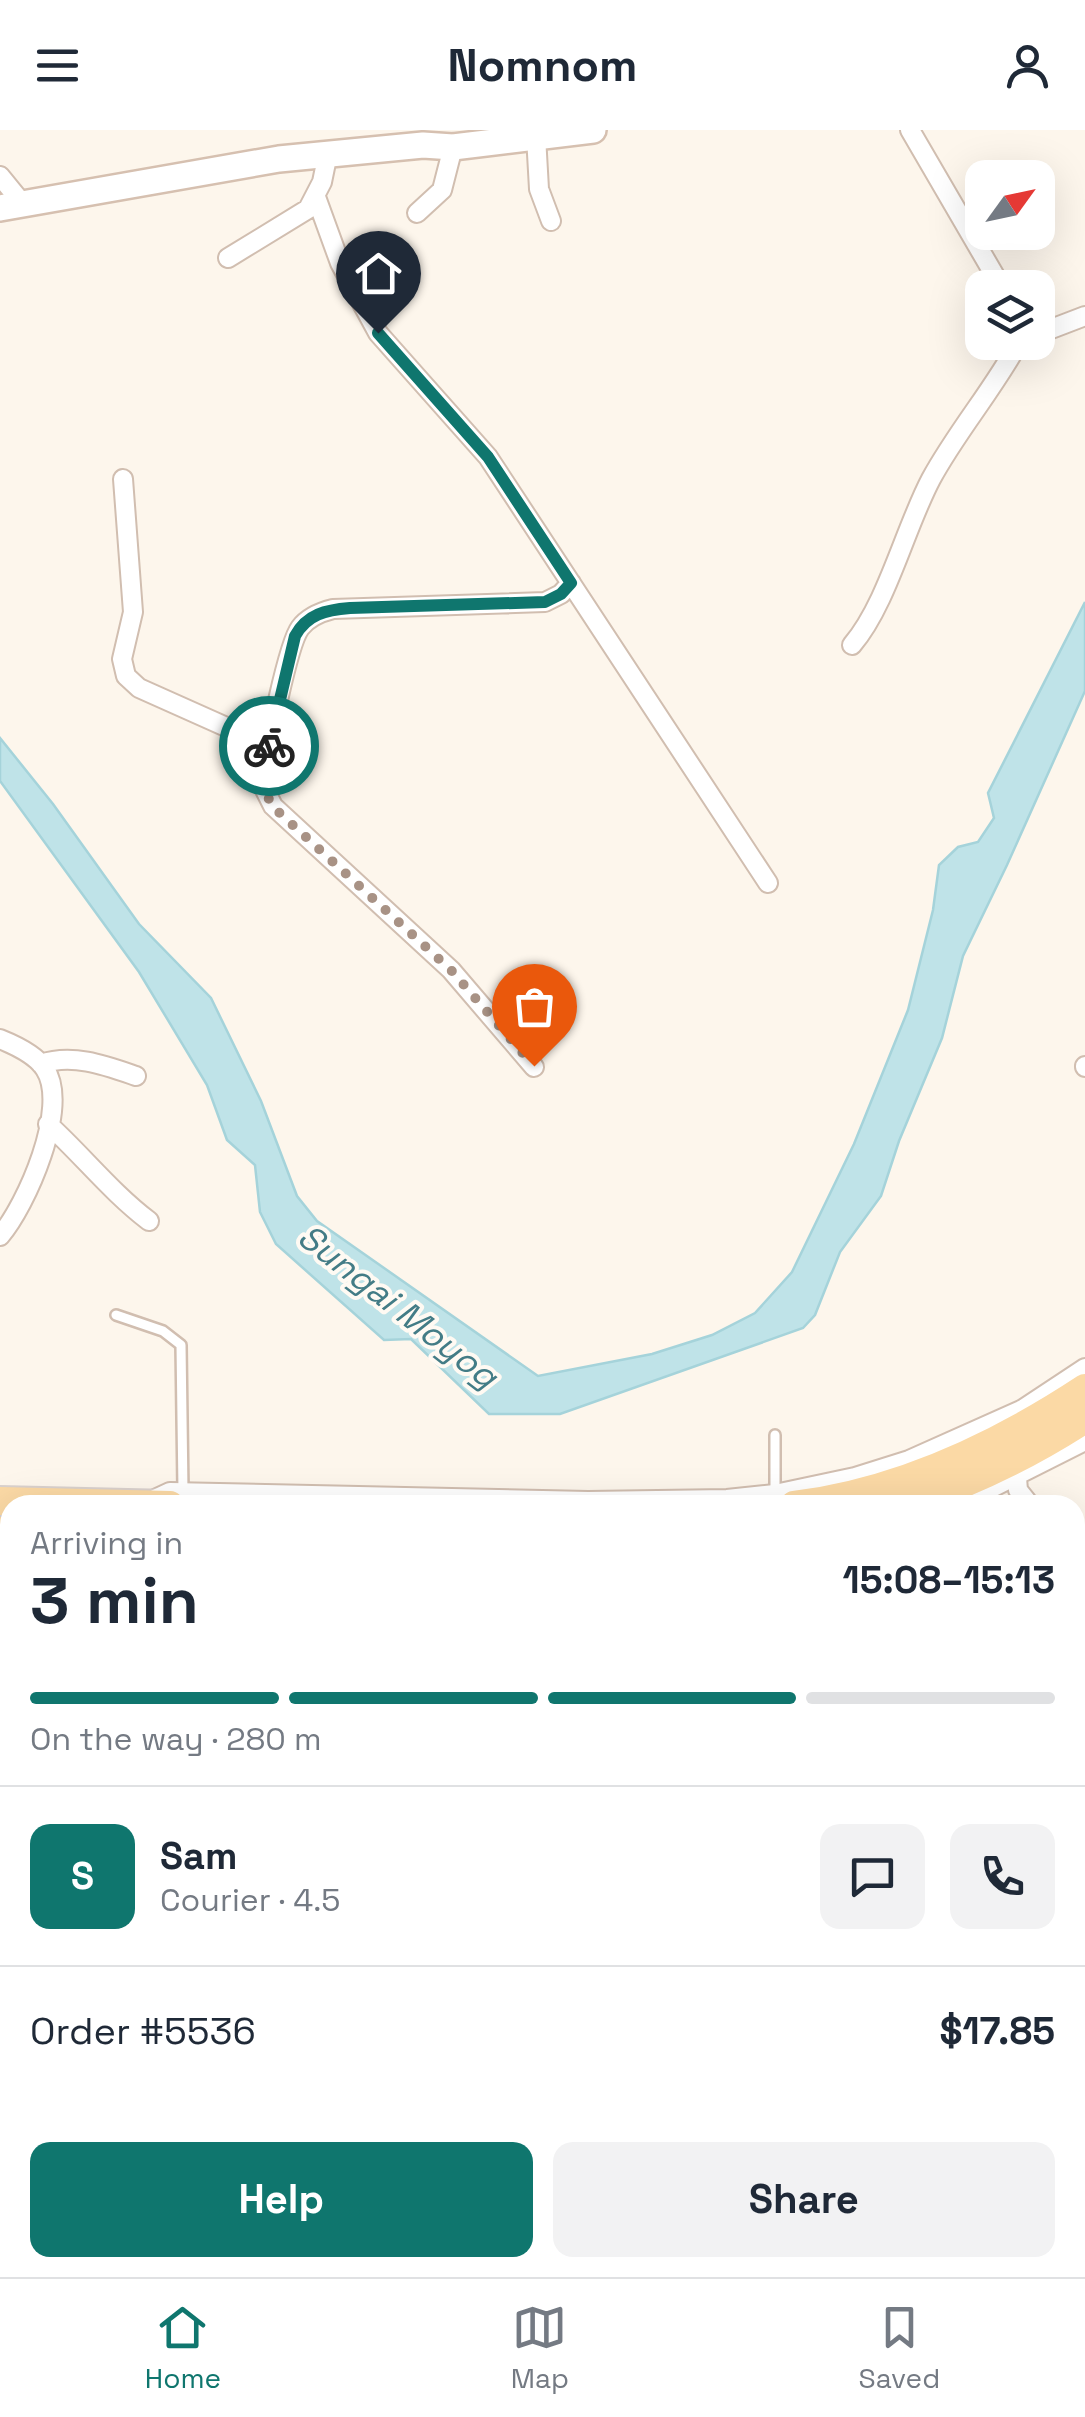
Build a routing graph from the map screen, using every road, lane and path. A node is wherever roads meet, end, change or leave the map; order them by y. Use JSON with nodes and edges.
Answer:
{"nodes":[{"id":1,"x":593,"y":130,"type":"edge"},
{"id":2,"x":910,"y":130,"type":"edge"},
{"id":3,"x":536,"y":136,"type":"junction"},
{"id":4,"x":453,"y":147,"type":"junction"},
{"id":5,"x":328,"y":153,"type":"junction"},
{"id":6,"x":0,"y":176,"type":"edge"},
{"id":7,"x":316,"y":198,"type":"junction"},
{"id":8,"x":11,"y":205,"type":"edge"},
{"id":9,"x":418,"y":213,"type":"dead end"},
{"id":10,"x":552,"y":220,"type":"dead end"},
{"id":11,"x":228,"y":258,"type":"dead end"},
{"id":12,"x":992,"y":270,"type":"edge"},
{"id":13,"x":1085,"y":316,"type":"edge"},
{"id":14,"x":1055,"y":327,"type":"edge"},
{"id":15,"x":1008,"y":360,"type":"edge"},
{"id":16,"x":122,"y":479,"type":"dead end"},
{"id":17,"x":571,"y":583,"type":"junction"},
{"id":18,"x":852,"y":645,"type":"dead end"},
{"id":19,"x":271,"y":739,"type":"junction"},
{"id":20,"x":768,"y":883,"type":"dead end"},
{"id":21,"x":0,"y":1039,"type":"edge"},
{"id":22,"x":42,"y":1064,"type":"junction"},
{"id":23,"x":534,"y":1066,"type":"dead end"},
{"id":24,"x":136,"y":1076,"type":"dead end"},
{"id":25,"x":48,"y":1124,"type":"junction"},
{"id":26,"x":149,"y":1222,"type":"dead end"},
{"id":27,"x":0,"y":1236,"type":"edge"},
{"id":28,"x":116,"y":1315,"type":"dead end"},
{"id":29,"x":1085,"y":1368,"type":"edge"},
{"id":30,"x":1085,"y":1388,"type":"edge"},
{"id":31,"x":1085,"y":1420,"type":"edge"},
{"id":32,"x":776,"y":1435,"type":"dead end"},
{"id":33,"x":1085,"y":1441,"type":"edge"},
{"id":34,"x":1017,"y":1478,"type":"junction"},
{"id":35,"x":177,"y":1495,"type":"edge"},
{"id":36,"x":783,"y":1495,"type":"edge"},
{"id":37,"x":799,"y":1495,"type":"edge"},
{"id":38,"x":853,"y":1495,"type":"edge"},
{"id":39,"x":937,"y":1495,"type":"edge"},
{"id":40,"x":980,"y":1495,"type":"edge"},
{"id":41,"x":1022,"y":1495,"type":"edge"}],
"edges":[{"from":1,"to":3,"type":"street"},
{"from":2,"to":12,"type":"street"},
{"from":3,"to":4,"type":"street"},
{"from":3,"to":10,"type":"street"},
{"from":4,"to":5,"type":"street"},
{"from":4,"to":9,"type":"street"},
{"from":5,"to":7,"type":"street"},
{"from":5,"to":8,"type":"street"},
{"from":6,"to":8,"type":"street"},
{"from":7,"to":11,"type":"street"},
{"from":7,"to":17,"type":"street"},
{"from":13,"to":14,"type":"street"},
{"from":15,"to":18,"type":"street"},
{"from":16,"to":19,"type":"street"},
{"from":17,"to":19,"type":"street"},
{"from":17,"to":20,"type":"street"},
{"from":19,"to":23,"type":"street"},
{"from":21,"to":22,"type":"street"},
{"from":22,"to":24,"type":"street"},
{"from":22,"to":25,"type":"street"},
{"from":25,"to":26,"type":"street"},
{"from":25,"to":27,"type":"street"},
{"from":28,"to":35,"type":"lane"},
{"from":29,"to":37,"type":"street"},
{"from":30,"to":38,"type":"main road"},
{"from":31,"to":39,"type":"main road"},
{"from":32,"to":36,"type":"lane"},
{"from":33,"to":34,"type":"street"},
{"from":34,"to":40,"type":"street"},
{"from":34,"to":41,"type":"street"}]}
